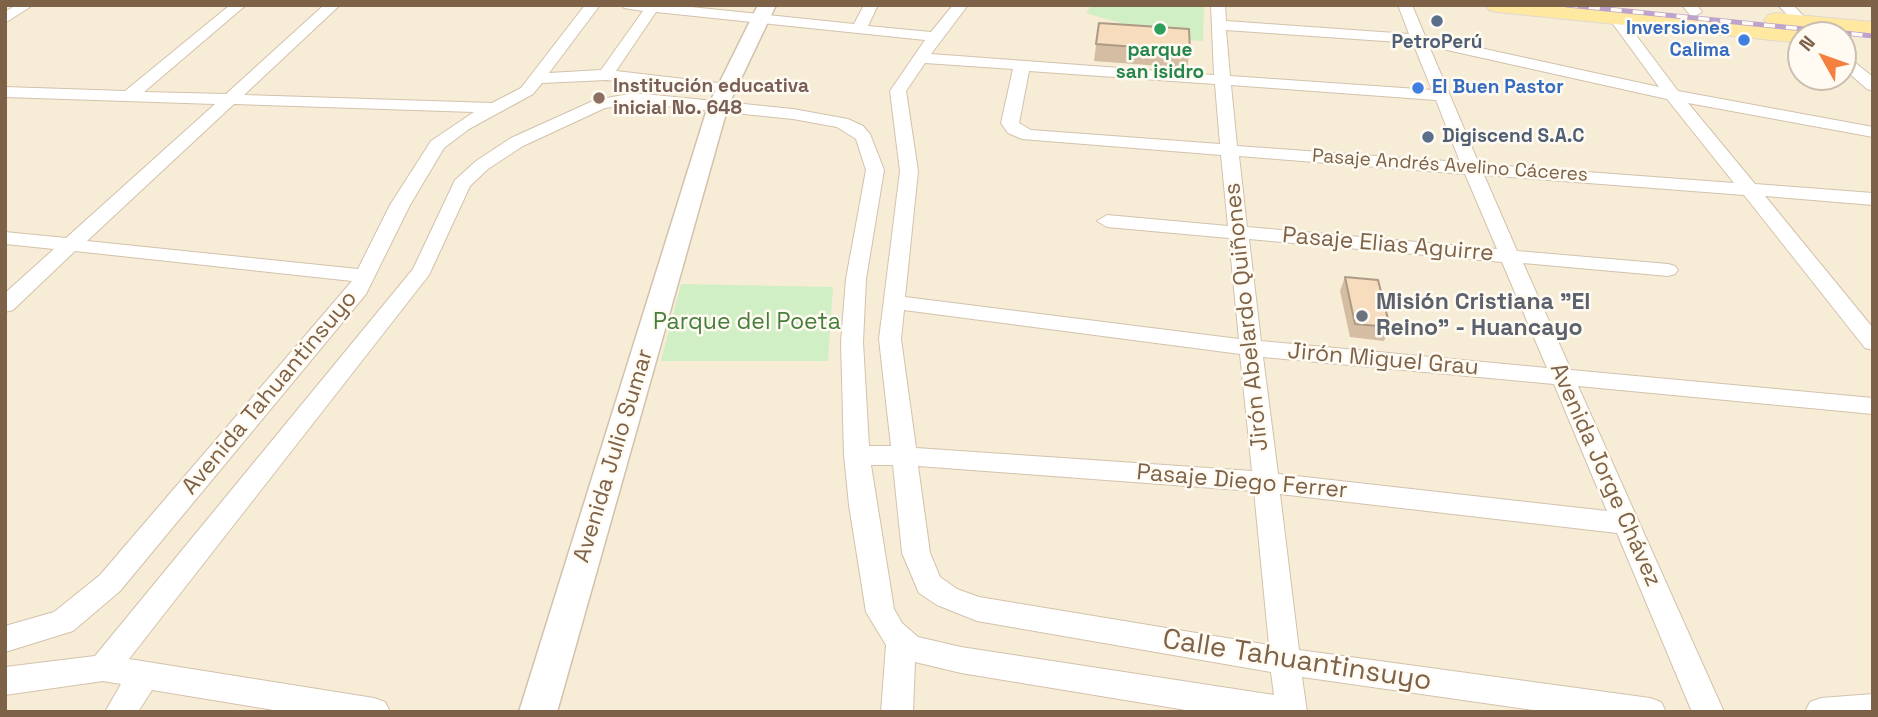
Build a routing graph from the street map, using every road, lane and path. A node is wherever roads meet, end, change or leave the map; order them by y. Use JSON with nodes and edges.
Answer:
{"nodes":[{"id":1,"x":26,"y":5,"type":"edge"},
{"id":2,"x":239,"y":5,"type":"edge"},
{"id":3,"x":333,"y":5,"type":"edge"},
{"id":4,"x":593,"y":5,"type":"edge"},
{"id":5,"x":629,"y":5,"type":"edge"},
{"id":6,"x":871,"y":5,"type":"edge"},
{"id":7,"x":961,"y":5,"type":"edge"},
{"id":8,"x":1405,"y":5,"type":"edge"},
{"id":9,"x":1497,"y":5,"type":"edge"},
{"id":10,"x":1785,"y":5,"type":"edge"},
{"id":11,"x":652,"y":8,"type":"junction"},
{"id":12,"x":1692,"y":9,"type":"edge"},
{"id":13,"x":1617,"y":11,"type":"edge"},
{"id":14,"x":764,"y":12,"type":"edge"},
{"id":15,"x":1218,"y":15,"type":"edge"},
{"id":16,"x":5,"y":19,"type":"edge"},
{"id":17,"x":1796,"y":21,"type":"edge"},
{"id":18,"x":1787,"y":26,"type":"edge"},
{"id":19,"x":1787,"y":28,"type":"edge"},
{"id":20,"x":859,"y":29,"type":"junction"},
{"id":21,"x":935,"y":37,"type":"junction"},
{"id":22,"x":1419,"y":39,"type":"junction"},
{"id":23,"x":921,"y":58,"type":"junction"},
{"id":24,"x":1022,"y":66,"type":"junction"},
{"id":25,"x":1857,"y":72,"type":"edge"},
{"id":26,"x":606,"y":75,"type":"junction"},
{"id":27,"x":537,"y":78,"type":"junction"},
{"id":28,"x":1224,"y":82,"type":"junction"},
{"id":29,"x":1873,"y":86,"type":"edge"},
{"id":30,"x":5,"y":92,"type":"edge"},
{"id":31,"x":131,"y":94,"type":"junction"},
{"id":32,"x":1673,"y":95,"type":"junction"},
{"id":33,"x":1441,"y":96,"type":"junction"},
{"id":34,"x":722,"y":97,"type":"junction"},
{"id":35,"x":231,"y":98,"type":"junction"},
{"id":36,"x":495,"y":108,"type":"junction"},
{"id":37,"x":1873,"y":132,"type":"edge"},
{"id":38,"x":1229,"y":149,"type":"junction"},
{"id":39,"x":1471,"y":167,"type":"junction"},
{"id":40,"x":1751,"y":189,"type":"junction"},
{"id":41,"x":1873,"y":199,"type":"edge"},
{"id":42,"x":1107,"y":220,"type":"dead end"},
{"id":43,"x":1238,"y":232,"type":"junction"},
{"id":44,"x":5,"y":238,"type":"edge"},
{"id":45,"x":71,"y":245,"type":"junction"},
{"id":46,"x":1510,"y":256,"type":"junction"},
{"id":47,"x":1668,"y":270,"type":"dead end"},
{"id":48,"x":365,"y":276,"type":"junction"},
{"id":49,"x":894,"y":302,"type":"junction"},
{"id":50,"x":5,"y":305,"type":"edge"},
{"id":51,"x":1873,"y":343,"type":"edge"},
{"id":52,"x":1252,"y":348,"type":"junction"},
{"id":53,"x":1562,"y":375,"type":"junction"},
{"id":54,"x":1873,"y":407,"type":"edge"},
{"id":55,"x":857,"y":455,"type":"junction"},
{"id":56,"x":904,"y":456,"type":"junction"},
{"id":57,"x":1265,"y":482,"type":"junction"},
{"id":58,"x":1627,"y":524,"type":"junction"},
{"id":59,"x":5,"y":639,"type":"edge"},
{"id":60,"x":901,"y":640,"type":"junction"},
{"id":61,"x":1285,"y":661,"type":"junction"},
{"id":62,"x":103,"y":668,"type":"junction"},
{"id":63,"x":144,"y":675,"type":"junction"},
{"id":64,"x":5,"y":681,"type":"edge"},
{"id":65,"x":312,"y":707,"type":"edge"},
{"id":66,"x":1873,"y":708,"type":"edge"},
{"id":67,"x":121,"y":712,"type":"edge"},
{"id":68,"x":374,"y":712,"type":"edge"},
{"id":69,"x":538,"y":712,"type":"edge"},
{"id":70,"x":897,"y":712,"type":"edge"},
{"id":71,"x":1290,"y":712,"type":"edge"},
{"id":72,"x":1650,"y":712,"type":"edge"},
{"id":73,"x":1708,"y":712,"type":"edge"},
{"id":74,"x":1821,"y":712,"type":"edge"}],
"edges":[{"from":1,"to":16,"type":"street"},
{"from":2,"to":31,"type":"street"},
{"from":3,"to":35,"type":"street"},
{"from":4,"to":27,"type":"street"},
{"from":5,"to":11,"type":"street"},
{"from":6,"to":20,"type":"street"},
{"from":7,"to":21,"type":"street"},
{"from":8,"to":22,"type":"street","name":"Avenida Jorge Chávez"},
{"from":9,"to":13,"type":"main road"},
{"from":10,"to":17,"type":"street"},
{"from":11,"to":14,"type":"street"},
{"from":11,"to":26,"type":"street"},
{"from":12,"to":13,"type":"main road"},
{"from":12,"to":18,"type":"main road"},
{"from":13,"to":19,"type":"main road"},
{"from":13,"to":32,"type":"street"},
{"from":14,"to":20,"type":"street"},
{"from":14,"to":34,"type":"street","name":"Avenida Julio Sumar"},
{"from":15,"to":22,"type":"street"},
{"from":15,"to":28,"type":"street","name":"Jirón Abelardo Quiñones"},
{"from":20,"to":21,"type":"street"},
{"from":21,"to":23,"type":"street"},
{"from":22,"to":32,"type":"street"},
{"from":22,"to":33,"type":"street","name":"Avenida Jorge Chávez"},
{"from":23,"to":24,"type":"street"},
{"from":23,"to":49,"type":"street"},
{"from":24,"to":28,"type":"street"},
{"from":24,"to":38,"type":"street","name":"Pasaje Andrés Avelino Cáceres"},
{"from":25,"to":29,"type":"street"},
{"from":26,"to":27,"type":"street"},
{"from":26,"to":34,"type":"street"},
{"from":27,"to":36,"type":"street"},
{"from":28,"to":33,"type":"street"},
{"from":28,"to":38,"type":"street","name":"Jirón Abelardo Quiñones"},
{"from":30,"to":31,"type":"street"},
{"from":31,"to":35,"type":"street"},
{"from":32,"to":37,"type":"street"},
{"from":32,"to":40,"type":"street"},
{"from":33,"to":39,"type":"street","name":"Avenida Jorge Chávez"},
{"from":34,"to":55,"type":"street"},
{"from":34,"to":62,"type":"street"},
{"from":34,"to":69,"type":"street","name":"Avenida Julio Sumar"},
{"from":35,"to":36,"type":"street"},
{"from":35,"to":45,"type":"street"},
{"from":36,"to":48,"type":"street","name":"Avenida Tahuantinsuyo"},
{"from":38,"to":39,"type":"street","name":"Pasaje Andrés Avelino Cáceres"},
{"from":38,"to":43,"type":"street","name":"Jirón Abelardo Quiñones"},
{"from":39,"to":40,"type":"street","name":"Pasaje Andrés Avelino Cáceres"},
{"from":39,"to":46,"type":"street","name":"Avenida Jorge Chávez"},
{"from":40,"to":41,"type":"street","name":"Pasaje Andrés Avelino Cáceres"},
{"from":40,"to":51,"type":"street"},
{"from":42,"to":43,"type":"street","name":"Pasaje Elias Aguirre"},
{"from":43,"to":46,"type":"street","name":"Pasaje Elias Aguirre"},
{"from":43,"to":52,"type":"street","name":"Jirón Abelardo Quiñones"},
{"from":44,"to":45,"type":"street"},
{"from":45,"to":48,"type":"street"},
{"from":45,"to":50,"type":"street"},
{"from":46,"to":47,"type":"street","name":"Pasaje Elias Aguirre"},
{"from":46,"to":53,"type":"street","name":"Avenida Jorge Chávez"},
{"from":48,"to":59,"type":"street","name":"Avenida Tahuantinsuyo"},
{"from":49,"to":52,"type":"street","name":"Jirón Miguel Grau"},
{"from":49,"to":56,"type":"street"},
{"from":52,"to":53,"type":"street","name":"Jirón Miguel Grau"},
{"from":52,"to":57,"type":"street","name":"Jirón Abelardo Quiñones"},
{"from":53,"to":54,"type":"street","name":"Jirón Miguel Grau"},
{"from":53,"to":58,"type":"street","name":"Avenida Jorge Chávez"},
{"from":55,"to":56,"type":"street","name":"Pasaje Diego Ferrer"},
{"from":55,"to":60,"type":"street"},
{"from":56,"to":57,"type":"street","name":"Pasaje Diego Ferrer"},
{"from":56,"to":61,"type":"street","name":"Calle Tahuantinsuyo"},
{"from":57,"to":58,"type":"street","name":"Pasaje Diego Ferrer"},
{"from":57,"to":61,"type":"street","name":"Jirón Abelardo Quiñones"},
{"from":58,"to":73,"type":"street","name":"Avenida Jorge Chávez"},
{"from":60,"to":70,"type":"street"},
{"from":60,"to":71,"type":"street"},
{"from":61,"to":71,"type":"street","name":"Jirón Abelardo Quiñones"},
{"from":61,"to":72,"type":"street","name":"Calle Tahuantinsuyo"},
{"from":62,"to":63,"type":"street"},
{"from":62,"to":64,"type":"street"},
{"from":63,"to":65,"type":"street"},
{"from":63,"to":67,"type":"street"},
{"from":65,"to":68,"type":"street"},
{"from":66,"to":74,"type":"street"}]}
